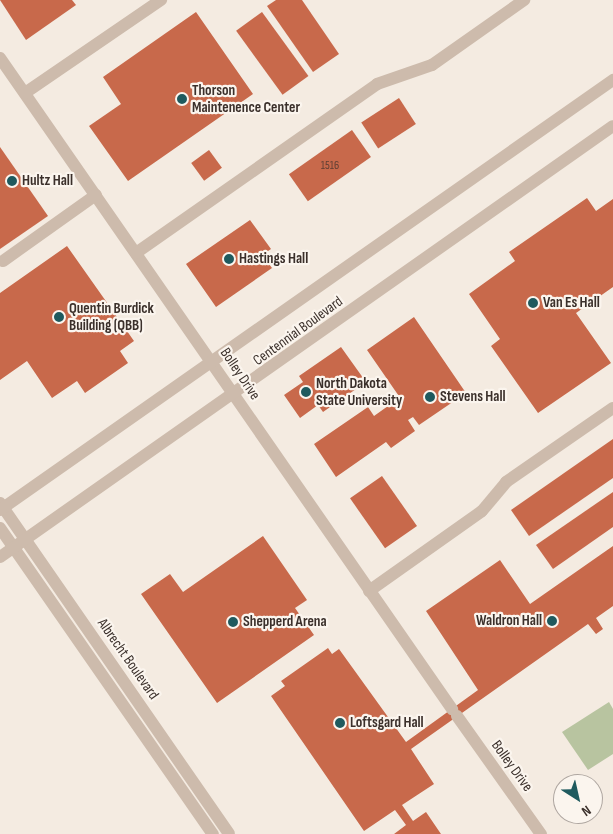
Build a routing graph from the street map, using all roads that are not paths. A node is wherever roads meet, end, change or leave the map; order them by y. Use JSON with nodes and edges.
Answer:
{"nodes":[{"id":1,"x":161,"y":0,"type":"edge"},
{"id":2,"x":524,"y":0,"type":"edge"},
{"id":3,"x":0,"y":58,"type":"edge"},
{"id":4,"x":613,"y":80,"type":"edge"},
{"id":5,"x":25,"y":93,"type":"junction"},
{"id":6,"x":613,"y":126,"type":"edge"},
{"id":7,"x":96,"y":195,"type":"junction"},
{"id":8,"x":136,"y":253,"type":"junction"},
{"id":9,"x":3,"y":261,"type":"dead end"},
{"id":10,"x":212,"y":362,"type":"junction"},
{"id":11,"x":234,"y":395,"type":"junction"},
{"id":12,"x":613,"y":408,"type":"edge"},
{"id":13,"x":1,"y":507,"type":"edge"},
{"id":14,"x":0,"y":528,"type":"edge"},
{"id":15,"x":25,"y":540,"type":"junction"},
{"id":16,"x":14,"y":548,"type":"junction"},
{"id":17,"x":0,"y":558,"type":"edge"},
{"id":18,"x":369,"y":591,"type":"junction"},
{"id":19,"x":213,"y":834,"type":"edge"},
{"id":20,"x":229,"y":834,"type":"edge"},
{"id":21,"x":541,"y":834,"type":"edge"}],
"edges":[{"from":1,"to":5,"type":"street"},
{"from":2,"to":8,"type":"street"},
{"from":3,"to":5,"type":"street","name":"Bolley Drive"},
{"from":4,"to":10,"type":"street","name":"Centennial Boulevard"},
{"from":5,"to":7,"type":"street","name":"Bolley Drive"},
{"from":6,"to":11,"type":"street","name":"Centennial Boulevard"},
{"from":7,"to":8,"type":"street","name":"Bolley Drive"},
{"from":7,"to":9,"type":"street"},
{"from":8,"to":10,"type":"street","name":"Bolley Drive"},
{"from":10,"to":11,"type":"street","name":"Bolley Drive"},
{"from":10,"to":13,"type":"street","name":"Centennial Boulevard"},
{"from":11,"to":15,"type":"street","name":"Centennial Boulevard"},
{"from":11,"to":18,"type":"street","name":"Bolley Drive"},
{"from":12,"to":18,"type":"street"},
{"from":13,"to":15,"type":"street","name":"Albrecht Boulevard"},
{"from":14,"to":16,"type":"street","name":"Albrecht Boulevard"},
{"from":15,"to":16,"type":"street","name":"Centennial Boulevard"},
{"from":15,"to":20,"type":"street","name":"Albrecht Boulevard"},
{"from":16,"to":17,"type":"street","name":"Centennial Boulevard"},
{"from":16,"to":19,"type":"street","name":"Albrecht Boulevard"},
{"from":18,"to":21,"type":"street","name":"Bolley Drive"}]}
